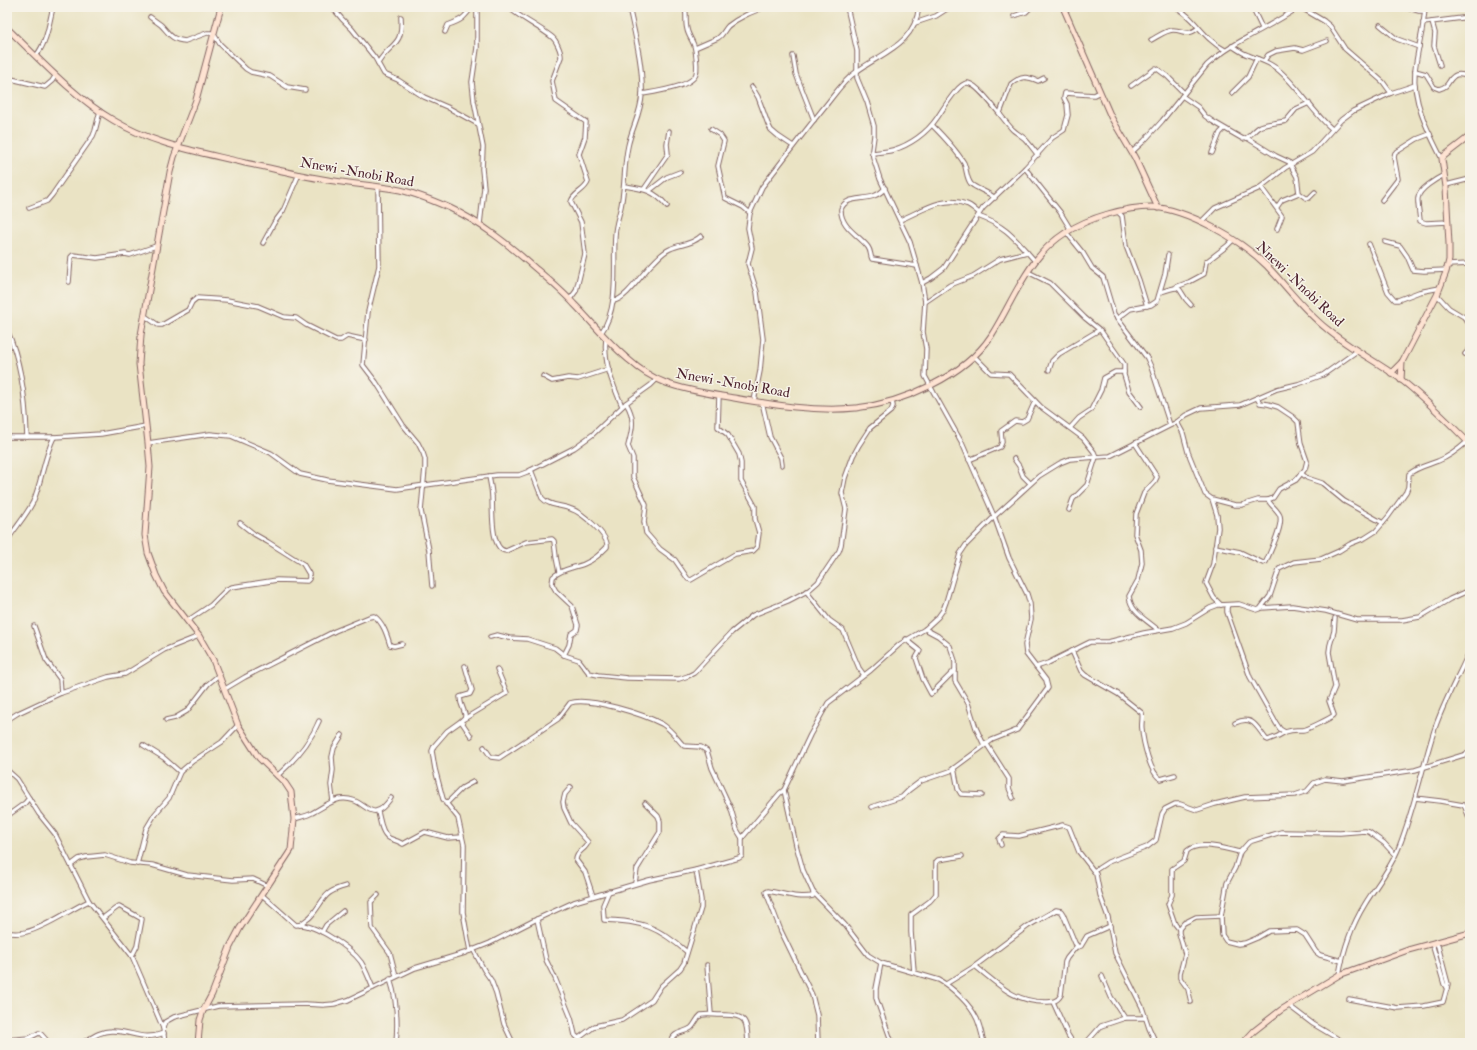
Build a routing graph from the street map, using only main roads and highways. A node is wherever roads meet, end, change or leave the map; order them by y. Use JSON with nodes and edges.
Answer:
{"nodes":[{"id":1,"x":221,"y":7,"type":"edge"},
{"id":2,"x":1063,"y":7,"type":"edge"},
{"id":3,"x":7,"y":28,"type":"edge"},
{"id":4,"x":1470,"y":136,"type":"edge"},
{"id":5,"x":178,"y":148,"type":"junction"},
{"id":6,"x":1158,"y":208,"type":"junction"},
{"id":7,"x":1402,"y":362,"type":"junction"},
{"id":8,"x":1391,"y":373,"type":"junction"},
{"id":9,"x":1401,"y":380,"type":"junction"},
{"id":10,"x":1469,"y":442,"type":"edge"},
{"id":11,"x":1470,"y":933,"type":"edge"},
{"id":12,"x":198,"y":1043,"type":"edge"},
{"id":13,"x":1243,"y":1043,"type":"edge"}],
"edges":[{"from":1,"to":5,"type":"main road"},
{"from":2,"to":6,"type":"main road"},
{"from":3,"to":5,"type":"main road","name":"Nnewi -Nnobi Road"},
{"from":4,"to":7,"type":"main road"},
{"from":5,"to":6,"type":"main road","name":"Nnewi -Nnobi Road"},
{"from":5,"to":12,"type":"main road"},
{"from":6,"to":8,"type":"main road","name":"Nnewi -Nnobi Road"},
{"from":7,"to":8,"type":"main road"},
{"from":7,"to":9,"type":"main road"},
{"from":8,"to":9,"type":"main road","name":"Nnewi -Nnobi Road"},
{"from":9,"to":10,"type":"main road","name":"Nnewi -Nnobi Road"},
{"from":11,"to":13,"type":"main road"}]}
